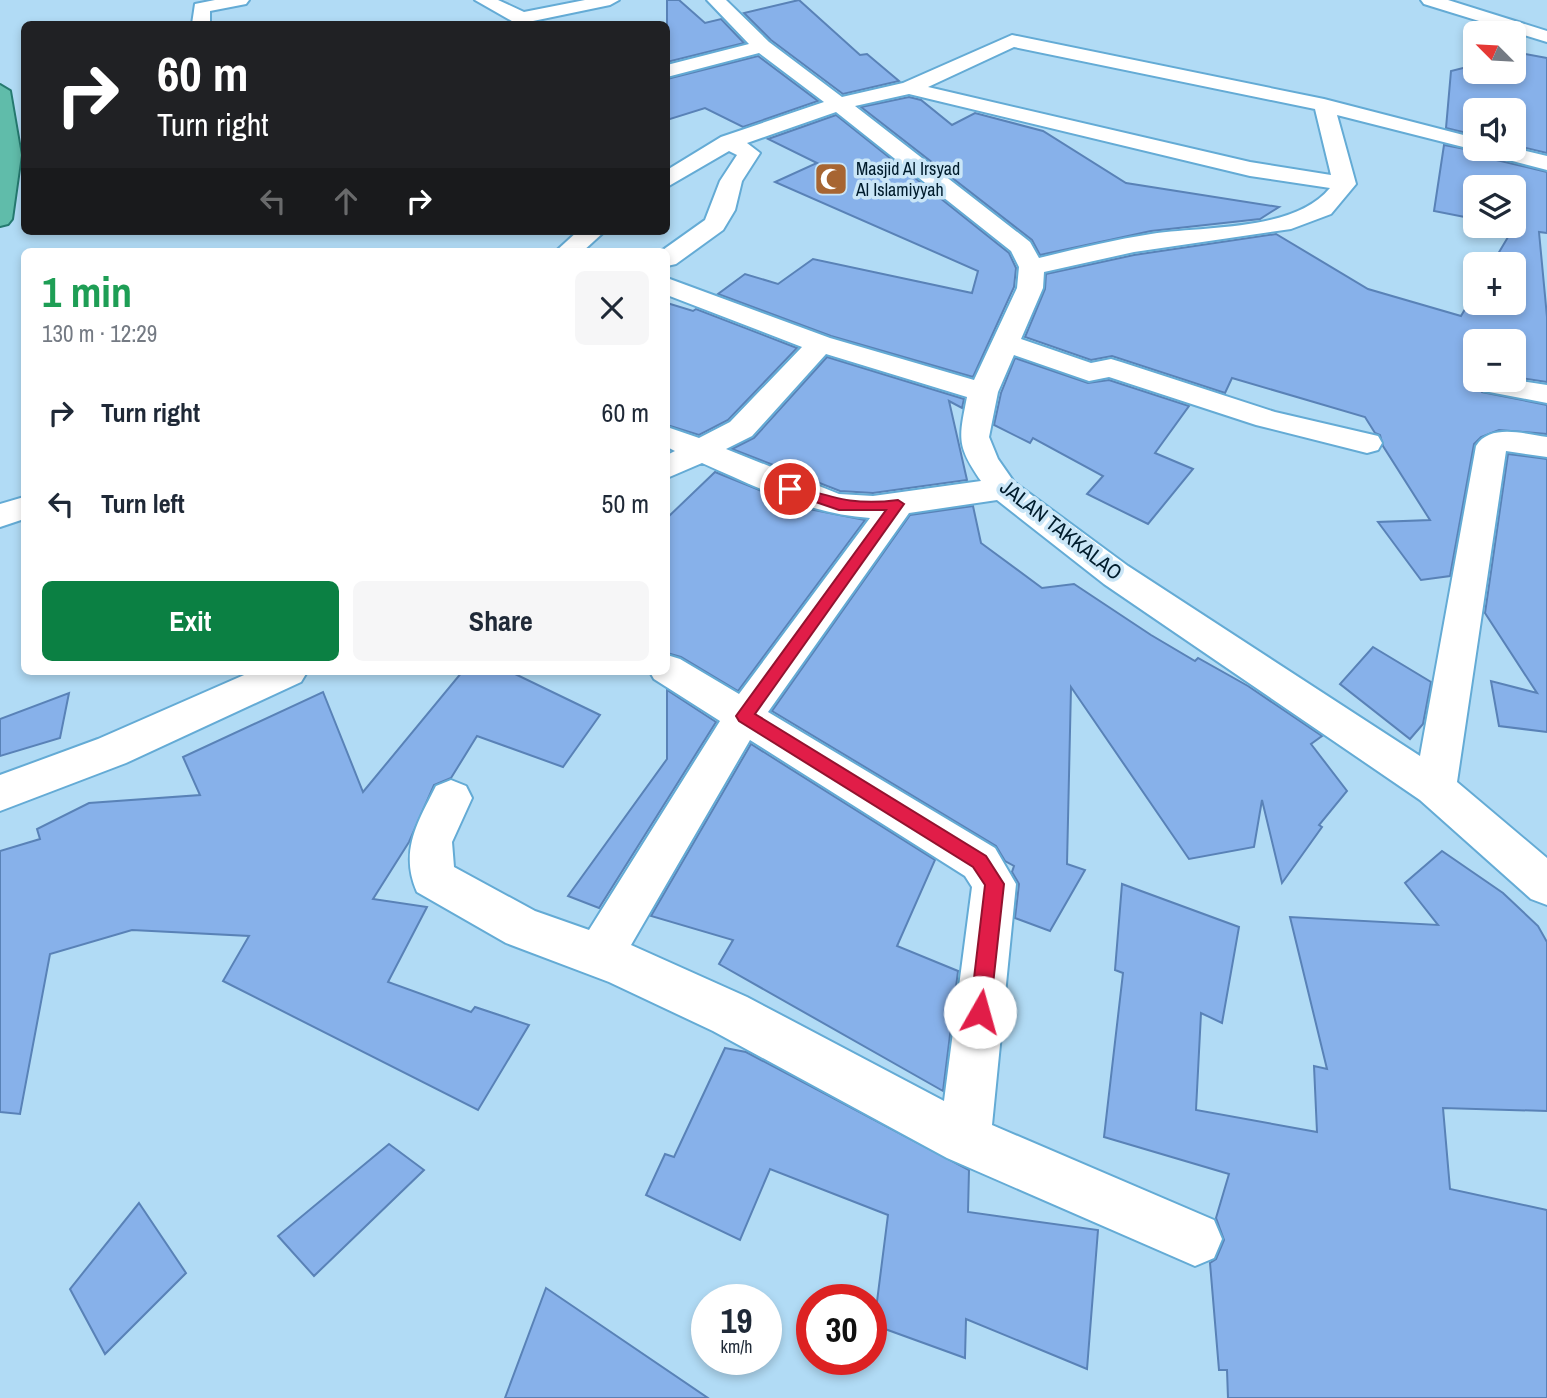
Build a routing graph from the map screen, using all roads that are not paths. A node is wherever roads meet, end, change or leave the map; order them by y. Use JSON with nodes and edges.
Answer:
{"nodes":[{"id":1,"x":240,"y":0,"type":"edge"},
{"id":2,"x":484,"y":0,"type":"edge"},
{"id":3,"x":610,"y":0,"type":"edge"},
{"id":4,"x":716,"y":0,"type":"edge"},
{"id":5,"x":1430,"y":0,"type":"edge"},
{"id":6,"x":201,"y":21,"type":"edge"},
{"id":7,"x":524,"y":21,"type":"edge"},
{"id":8,"x":1547,"y":37,"type":"edge"},
{"id":9,"x":762,"y":46,"type":"junction"},
{"id":10,"x":670,"y":70,"type":"edge"},
{"id":11,"x":909,"y":88,"type":"junction"},
{"id":12,"x":0,"y":91,"type":"edge"},
{"id":13,"x":839,"y":104,"type":"junction"},
{"id":14,"x":1324,"y":105,"type":"junction"},
{"id":15,"x":1463,"y":141,"type":"edge"},
{"id":16,"x":729,"y":142,"type":"junction"},
{"id":17,"x":1526,"y":158,"type":"edge"},
{"id":18,"x":1547,"y":163,"type":"edge"},
{"id":19,"x":670,"y":178,"type":"edge"},
{"id":20,"x":1345,"y":184,"type":"junction"},
{"id":21,"x":0,"y":219,"type":"edge"},
{"id":22,"x":588,"y":235,"type":"edge"},
{"id":23,"x":572,"y":248,"type":"edge"},
{"id":24,"x":670,"y":257,"type":"edge"},
{"id":25,"x":1032,"y":267,"type":"junction"},
{"id":26,"x":670,"y":287,"type":"edge"},
{"id":27,"x":1007,"y":342,"type":"junction"},
{"id":28,"x":820,"y":344,"type":"junction"},
{"id":29,"x":1526,"y":390,"type":"edge"},
{"id":30,"x":983,"y":392,"type":"junction"},
{"id":31,"x":1547,"y":394,"type":"edge"},
{"id":32,"x":670,"y":437,"type":"edge"},
{"id":33,"x":1367,"y":443,"type":"dead end"},
{"id":34,"x":1547,"y":447,"type":"edge"},
{"id":35,"x":701,"y":451,"type":"junction"},
{"id":36,"x":670,"y":466,"type":"edge"},
{"id":37,"x":1003,"y":489,"type":"junction"},
{"id":38,"x":898,"y":504,"type":"junction"},
{"id":39,"x":21,"y":509,"type":"edge"},
{"id":40,"x":0,"y":516,"type":"edge"},
{"id":41,"x":670,"y":671,"type":"edge"},
{"id":42,"x":281,"y":675,"type":"edge"},
{"id":43,"x":744,"y":716,"type":"junction"},
{"id":44,"x":1435,"y":788,"type":"junction"},
{"id":45,"x":0,"y":793,"type":"edge"},
{"id":46,"x":451,"y":798,"type":"dead end"},
{"id":47,"x":1547,"y":885,"type":"edge"},
{"id":48,"x":599,"y":956,"type":"junction"},
{"id":49,"x":965,"y":1140,"type":"junction"},
{"id":50,"x":1195,"y":1239,"type":"dead end"}],
"edges":[{"from":1,"to":6,"type":"street"},
{"from":2,"to":7,"type":"street"},
{"from":3,"to":7,"type":"street"},
{"from":4,"to":9,"type":"street"},
{"from":5,"to":8,"type":"street"},
{"from":9,"to":10,"type":"street"},
{"from":9,"to":13,"type":"street"},
{"from":11,"to":13,"type":"street"},
{"from":11,"to":14,"type":"street"},
{"from":11,"to":20,"type":"street"},
{"from":12,"to":21,"type":"highway"},
{"from":13,"to":16,"type":"street"},
{"from":13,"to":25,"type":"street"},
{"from":14,"to":15,"type":"street"},
{"from":14,"to":20,"type":"street"},
{"from":16,"to":19,"type":"street"},
{"from":16,"to":24,"type":"street"},
{"from":17,"to":18,"type":"street"},
{"from":20,"to":25,"type":"street"},
{"from":22,"to":23,"type":"street"},
{"from":25,"to":27,"type":"street","name":"JALAN TAKKALAO"},
{"from":26,"to":28,"type":"street"},
{"from":27,"to":30,"type":"street","name":"JALAN TAKKALAO"},
{"from":27,"to":33,"type":"street"},
{"from":28,"to":30,"type":"street"},
{"from":28,"to":35,"type":"street"},
{"from":29,"to":31,"type":"street"},
{"from":30,"to":37,"type":"street","name":"JALAN TAKKALAO"},
{"from":32,"to":35,"type":"street"},
{"from":34,"to":44,"type":"street"},
{"from":35,"to":36,"type":"street"},
{"from":35,"to":38,"type":"street"},
{"from":37,"to":38,"type":"street"},
{"from":37,"to":44,"type":"street","name":"JALAN TAKKALAO"},
{"from":38,"to":43,"type":"street"},
{"from":39,"to":40,"type":"street"},
{"from":41,"to":43,"type":"street"},
{"from":42,"to":45,"type":"street"},
{"from":43,"to":48,"type":"street"},
{"from":43,"to":49,"type":"street"},
{"from":44,"to":47,"type":"street","name":"JALAN TAKKALAO"},
{"from":46,"to":48,"type":"street"},
{"from":48,"to":49,"type":"street"},
{"from":49,"to":50,"type":"street"}]}
